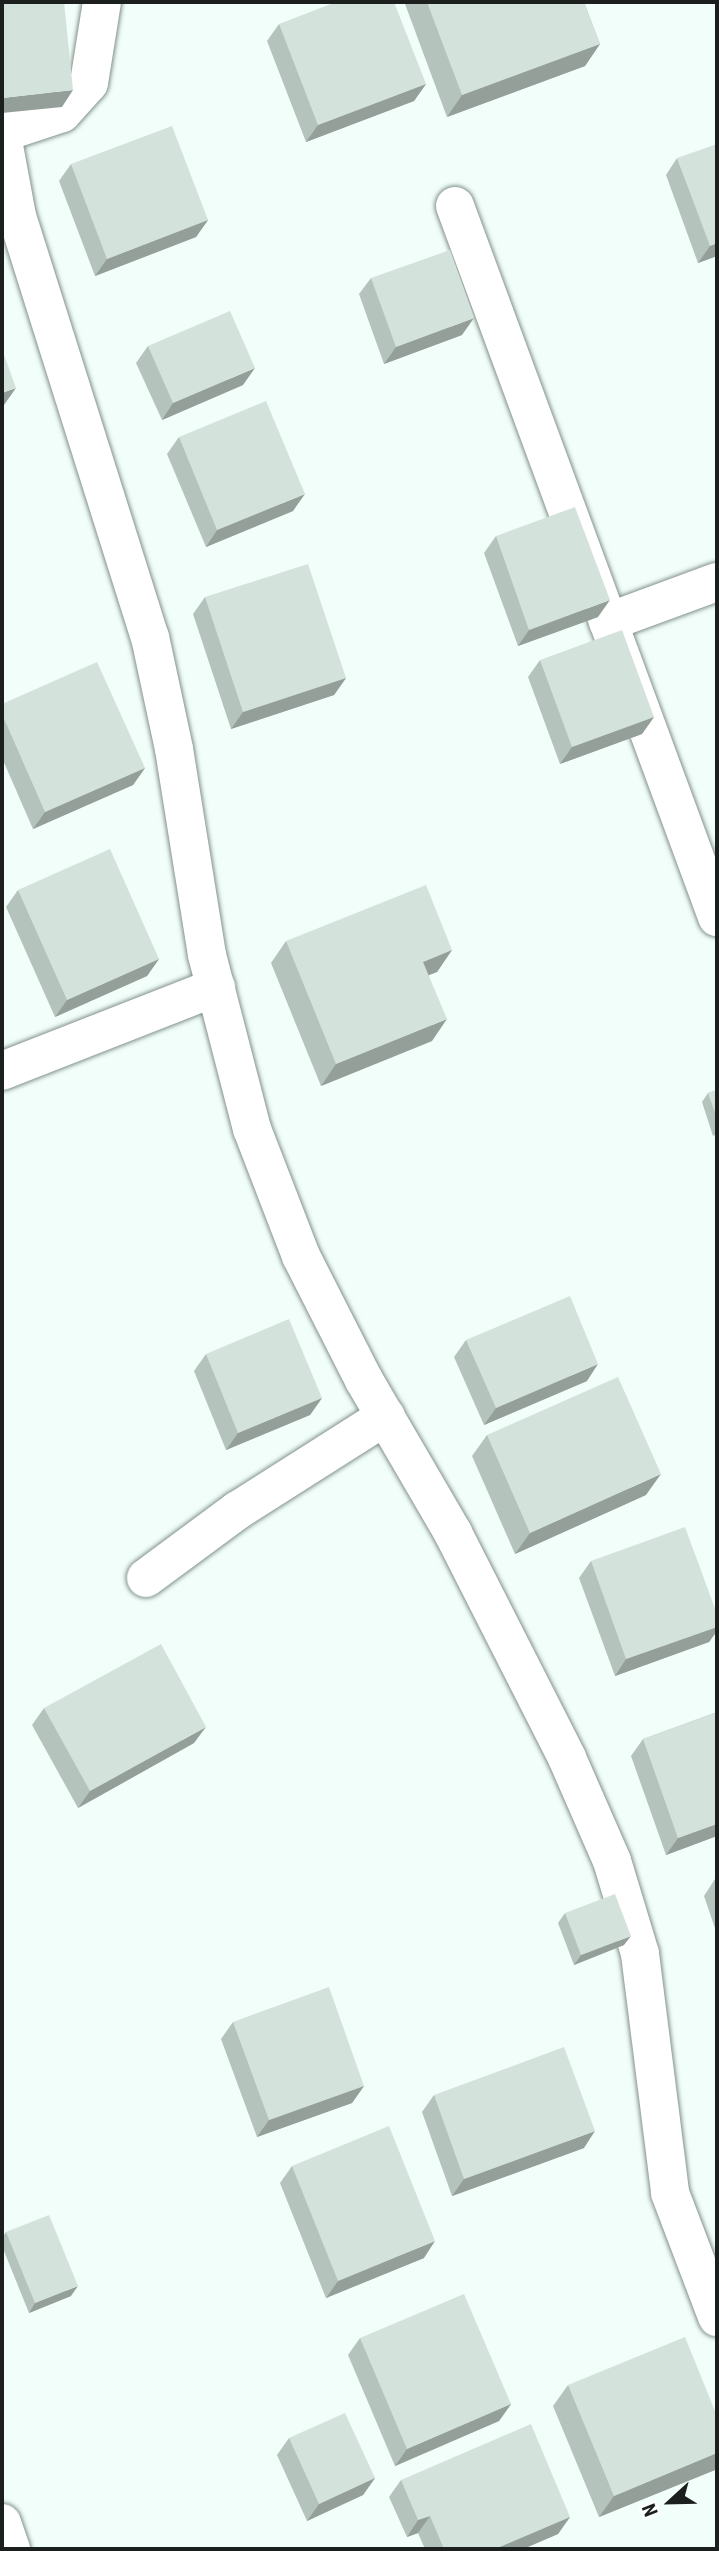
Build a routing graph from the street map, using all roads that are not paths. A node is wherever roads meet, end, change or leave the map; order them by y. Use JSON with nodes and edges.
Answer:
{"nodes":[{"id":1,"x":102,"y":2,"type":"edge"},
{"id":2,"x":2,"y":134,"type":"edge"},
{"id":3,"x":455,"y":206,"type":"dead end"},
{"id":4,"x":717,"y":582,"type":"edge"},
{"id":5,"x":608,"y":622,"type":"junction"},
{"id":6,"x":717,"y":916,"type":"edge"},
{"id":7,"x":216,"y":987,"type":"junction"},
{"id":8,"x":2,"y":1071,"type":"edge"},
{"id":9,"x":386,"y":1416,"type":"junction"},
{"id":10,"x":146,"y":1578,"type":"dead end"},
{"id":11,"x":717,"y":2318,"type":"edge"},
{"id":12,"x":2,"y":2523,"type":"edge"},
{"id":13,"x":11,"y":2549,"type":"edge"}],
"edges":[{"from":1,"to":2,"type":"street"},
{"from":2,"to":7,"type":"street"},
{"from":3,"to":5,"type":"street"},
{"from":4,"to":5,"type":"street"},
{"from":5,"to":6,"type":"street"},
{"from":7,"to":8,"type":"street"},
{"from":7,"to":9,"type":"street"},
{"from":9,"to":10,"type":"street"},
{"from":9,"to":11,"type":"street"},
{"from":12,"to":13,"type":"street"}]}
